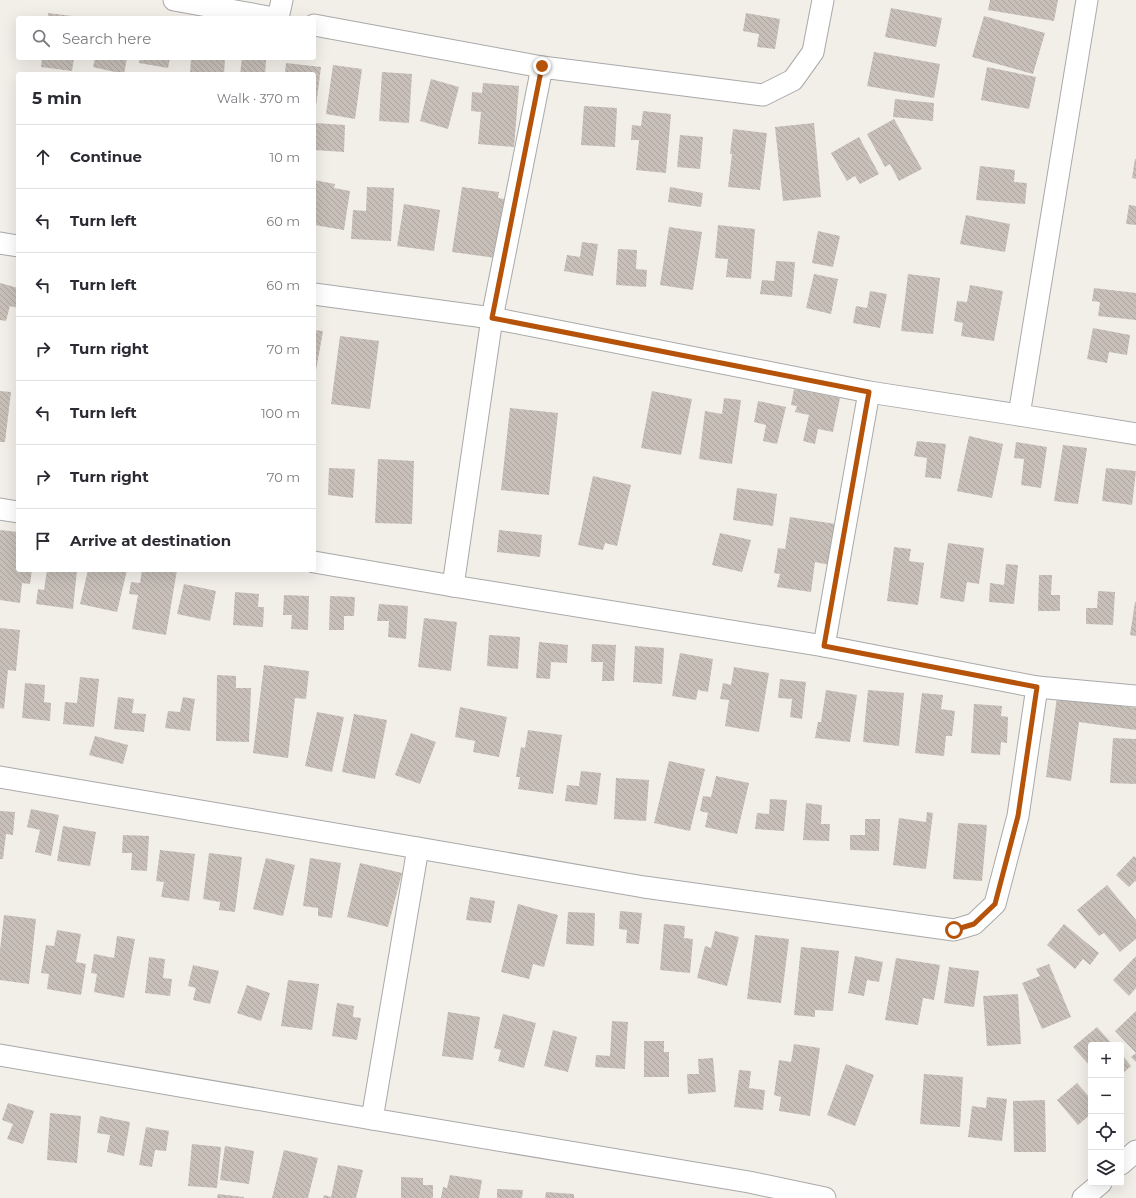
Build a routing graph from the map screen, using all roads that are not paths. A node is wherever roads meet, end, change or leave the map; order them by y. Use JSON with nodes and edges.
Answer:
{"nodes":[{"id":1,"x":174,"y":0,"type":"edge"},
{"id":2,"x":282,"y":0,"type":"edge"},
{"id":3,"x":823,"y":0,"type":"edge"},
{"id":4,"x":1087,"y":0,"type":"edge"},
{"id":5,"x":263,"y":16,"type":"edge"},
{"id":6,"x":278,"y":16,"type":"edge"},
{"id":7,"x":316,"y":25,"type":"edge"},
{"id":8,"x":542,"y":66,"type":"junction"},
{"id":9,"x":0,"y":243,"type":"edge"},
{"id":10,"x":16,"y":246,"type":"edge"},
{"id":11,"x":316,"y":294,"type":"edge"},
{"id":12,"x":492,"y":318,"type":"junction"},
{"id":13,"x":869,"y":392,"type":"junction"},
{"id":14,"x":1018,"y":414,"type":"junction"},
{"id":15,"x":1136,"y":434,"type":"edge"},
{"id":16,"x":0,"y":510,"type":"edge"},
{"id":17,"x":16,"y":512,"type":"edge"},
{"id":18,"x":316,"y":562,"type":"edge"},
{"id":19,"x":453,"y":586,"type":"junction"},
{"id":20,"x":824,"y":646,"type":"junction"},
{"id":21,"x":1037,"y":687,"type":"junction"},
{"id":22,"x":1136,"y":696,"type":"edge"},
{"id":23,"x":0,"y":777,"type":"edge"},
{"id":24,"x":418,"y":848,"type":"junction"},
{"id":25,"x":0,"y":1055,"type":"edge"},
{"id":26,"x":372,"y":1119,"type":"junction"},
{"id":27,"x":1136,"y":1151,"type":"edge"},
{"id":28,"x":1124,"y":1161,"type":"edge"},
{"id":29,"x":1098,"y":1186,"type":"edge"},
{"id":30,"x":748,"y":1190,"type":"edge"},
{"id":31,"x":825,"y":1198,"type":"edge"},
{"id":32,"x":1085,"y":1198,"type":"edge"}],
"edges":[{"from":1,"to":5,"type":"street"},
{"from":2,"to":6,"type":"street"},
{"from":3,"to":8,"type":"street"},
{"from":4,"to":14,"type":"street"},
{"from":7,"to":8,"type":"street"},
{"from":8,"to":12,"type":"street"},
{"from":9,"to":10,"type":"street"},
{"from":11,"to":12,"type":"street"},
{"from":12,"to":13,"type":"street"},
{"from":12,"to":19,"type":"street"},
{"from":13,"to":14,"type":"street"},
{"from":13,"to":20,"type":"street"},
{"from":14,"to":15,"type":"street"},
{"from":16,"to":17,"type":"street"},
{"from":18,"to":19,"type":"street"},
{"from":19,"to":20,"type":"street"},
{"from":20,"to":21,"type":"street"},
{"from":21,"to":22,"type":"street"},
{"from":21,"to":24,"type":"street"},
{"from":23,"to":24,"type":"street"},
{"from":24,"to":26,"type":"street"},
{"from":25,"to":26,"type":"street"},
{"from":26,"to":30,"type":"street"},
{"from":27,"to":28,"type":"street"},
{"from":29,"to":32,"type":"street"},
{"from":30,"to":31,"type":"street"}]}
